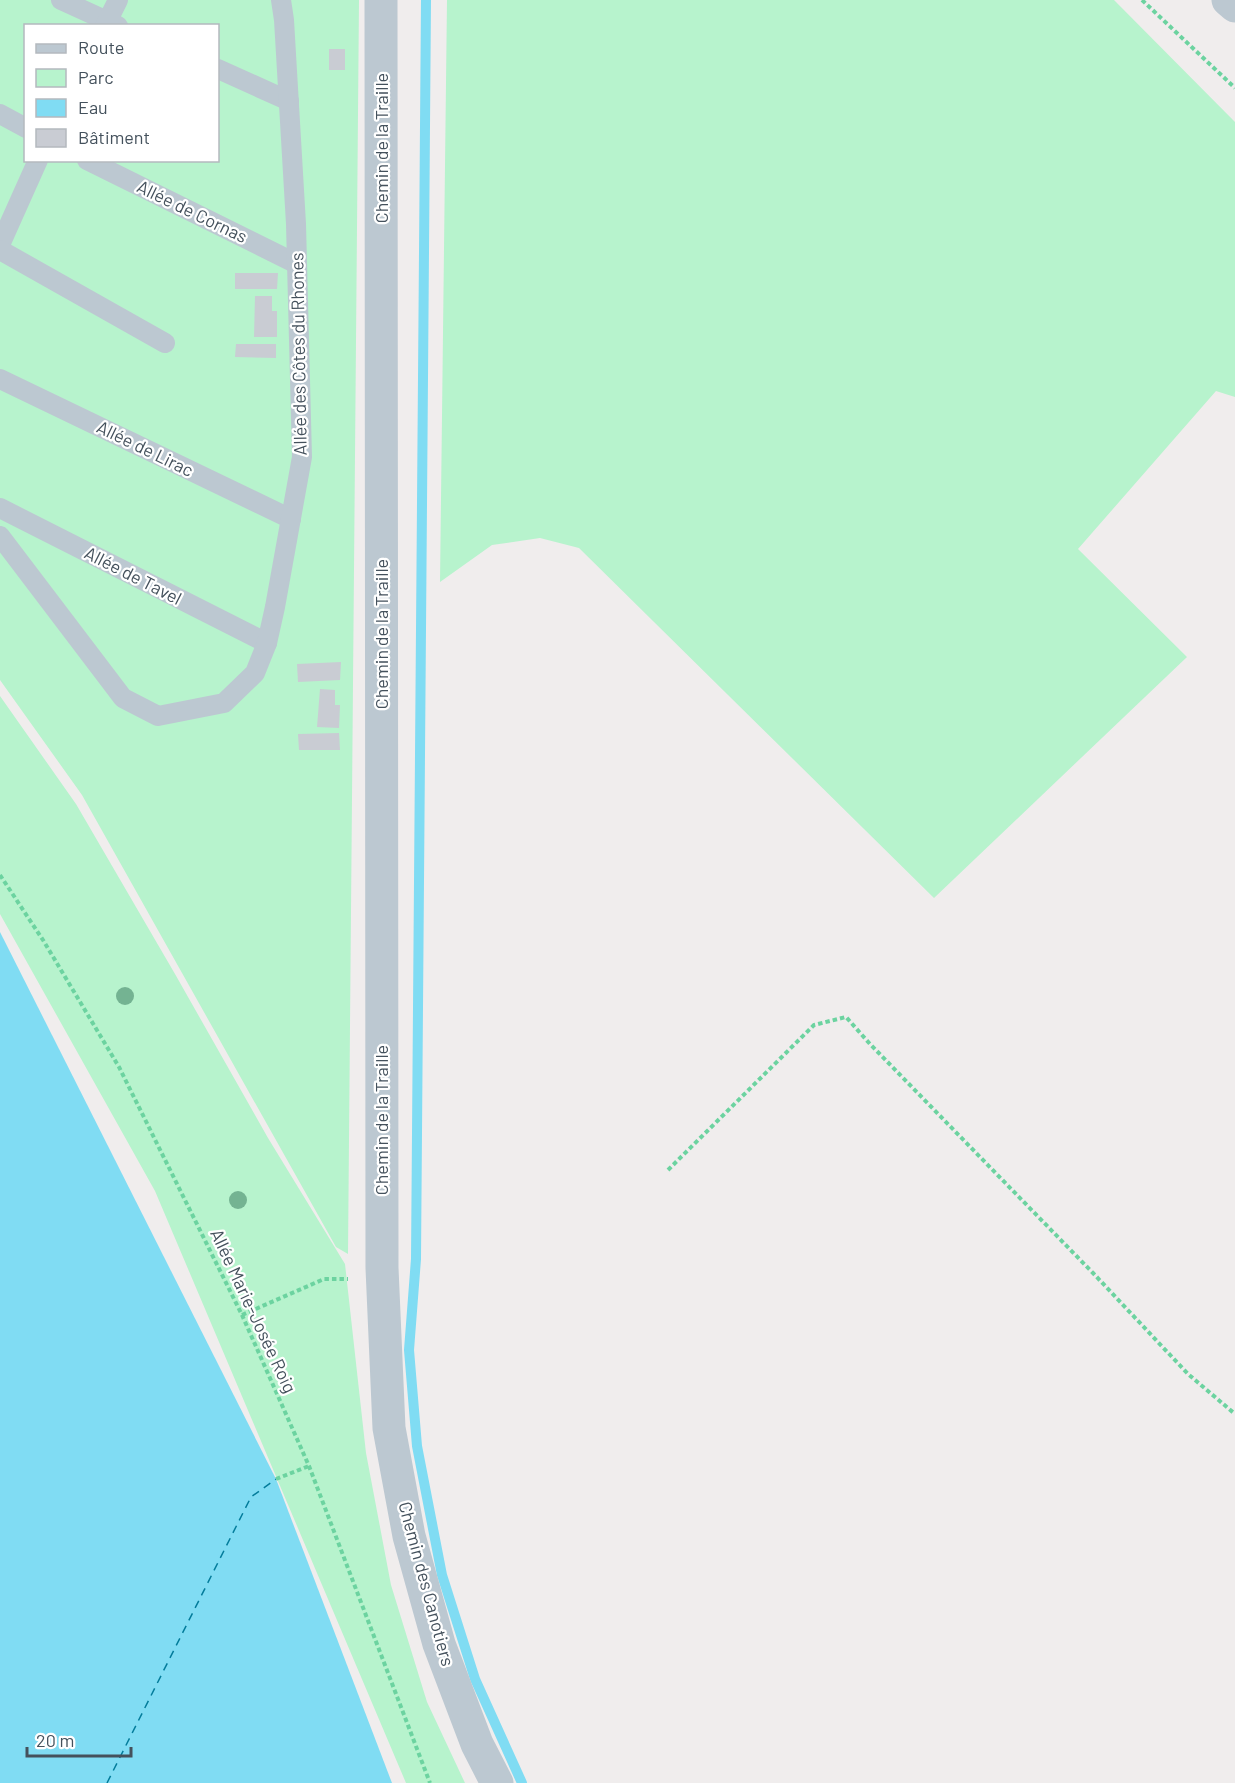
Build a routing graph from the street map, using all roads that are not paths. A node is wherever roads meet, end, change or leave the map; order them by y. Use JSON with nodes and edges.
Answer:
{"nodes":[{"id":1,"x":60,"y":0,"type":"edge"},
{"id":2,"x":118,"y":0,"type":"edge"},
{"id":3,"x":281,"y":0,"type":"edge"},
{"id":4,"x":381,"y":0,"type":"edge"},
{"id":5,"x":1228,"y":0,"type":"edge"},
{"id":6,"x":1235,"y":6,"type":"edge"},
{"id":7,"x":110,"y":24,"type":"edge"},
{"id":8,"x":219,"y":69,"type":"edge"},
{"id":9,"x":289,"y":100,"type":"junction"},
{"id":10,"x":0,"y":114,"type":"edge"},
{"id":11,"x":24,"y":127,"type":"edge"},
{"id":12,"x":37,"y":162,"type":"edge"},
{"id":13,"x":91,"y":162,"type":"edge"},
{"id":14,"x":0,"y":245,"type":"edge"},
{"id":15,"x":0,"y":250,"type":"edge"},
{"id":16,"x":297,"y":264,"type":"junction"},
{"id":17,"x":165,"y":343,"type":"dead end"},
{"id":18,"x":0,"y":379,"type":"edge"},
{"id":19,"x":0,"y":508,"type":"edge"},
{"id":20,"x":291,"y":519,"type":"junction"},
{"id":21,"x":0,"y":536,"type":"edge"},
{"id":22,"x":267,"y":643,"type":"junction"},
{"id":23,"x":382,"y":1268,"type":"joint"},
{"id":24,"x":497,"y":1783,"type":"edge"}],
"edges":[{"from":1,"to":7,"type":"lane"},
{"from":2,"to":7,"type":"lane"},
{"from":3,"to":9,"type":"lane","name":"Allée des Côtes du Rhones"},
{"from":4,"to":23,"type":"street","name":"Chemin de la Traille"},
{"from":5,"to":6,"type":"street"},
{"from":8,"to":9,"type":"lane"},
{"from":9,"to":16,"type":"lane","name":"Allée des Côtes du Rhones"},
{"from":10,"to":11,"type":"lane"},
{"from":12,"to":14,"type":"lane"},
{"from":13,"to":16,"type":"lane","name":"Allée de Cornas"},
{"from":15,"to":17,"type":"lane"},
{"from":16,"to":20,"type":"lane","name":"Allée des Côtes du Rhones"},
{"from":18,"to":20,"type":"lane","name":"Allée de Lirac"},
{"from":19,"to":22,"type":"lane","name":"Allée de Tavel"},
{"from":20,"to":22,"type":"lane","name":"Allée des Côtes du Rhones"},
{"from":21,"to":22,"type":"lane","name":"Allée des Côtes du Rhones"},
{"from":23,"to":24,"type":"street","name":"Chemin des Canotiers"}]}
